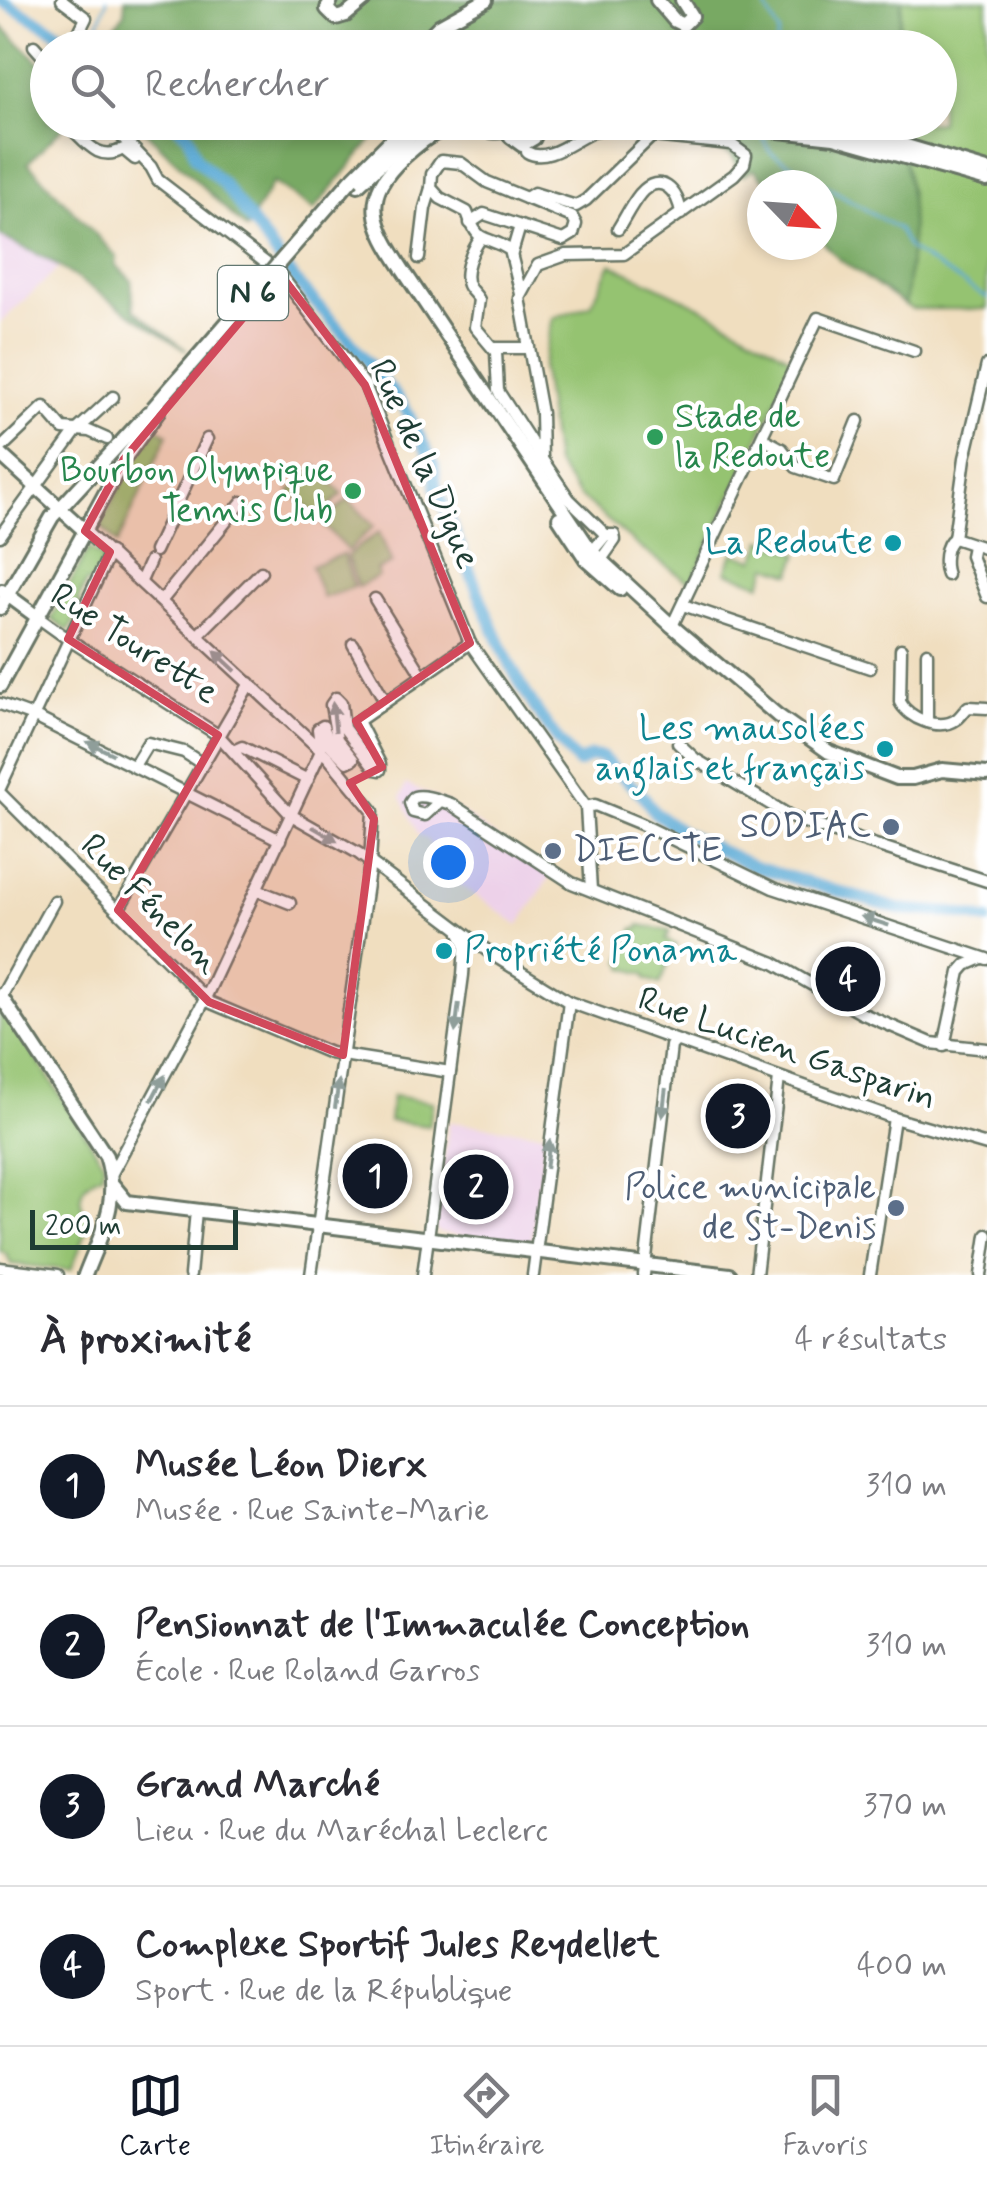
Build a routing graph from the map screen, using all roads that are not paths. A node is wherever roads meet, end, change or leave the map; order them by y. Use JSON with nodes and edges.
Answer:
{"nodes":[{"id":1,"x":62,"y":0,"type":"edge"},
{"id":2,"x":331,"y":0,"type":"edge"},
{"id":3,"x":364,"y":0,"type":"edge"},
{"id":4,"x":486,"y":0,"type":"edge"},
{"id":5,"x":656,"y":0,"type":"edge"},
{"id":6,"x":682,"y":0,"type":"edge"},
{"id":7,"x":81,"y":30,"type":"edge"},
{"id":8,"x":437,"y":30,"type":"edge"},
{"id":9,"x":84,"y":140,"type":"edge"},
{"id":10,"x":125,"y":140,"type":"edge"},
{"id":11,"x":393,"y":140,"type":"edge"},
{"id":12,"x":405,"y":140,"type":"edge"},
{"id":13,"x":426,"y":140,"type":"edge"},
{"id":14,"x":576,"y":140,"type":"edge"},
{"id":15,"x":648,"y":140,"type":"edge"},
{"id":16,"x":692,"y":140,"type":"edge"},
{"id":17,"x":844,"y":140,"type":"edge"},
{"id":18,"x":886,"y":140,"type":"edge"},
{"id":19,"x":527,"y":152,"type":"dead end"},
{"id":20,"x":987,"y":170,"type":"edge"},
{"id":21,"x":154,"y":176,"type":"junction"},
{"id":22,"x":987,"y":180,"type":"edge"},
{"id":23,"x":355,"y":182,"type":"junction"},
{"id":24,"x":431,"y":188,"type":"junction"},
{"id":25,"x":526,"y":198,"type":"junction"},
{"id":26,"x":680,"y":199,"type":"junction"},
{"id":27,"x":696,"y":202,"type":"junction"},
{"id":28,"x":681,"y":214,"type":"junction"},
{"id":29,"x":470,"y":223,"type":"junction"},
{"id":30,"x":520,"y":226,"type":"junction"},
{"id":31,"x":618,"y":229,"type":"dead end"},
{"id":32,"x":481,"y":238,"type":"junction"},
{"id":33,"x":512,"y":253,"type":"junction"},
{"id":34,"x":419,"y":258,"type":"dead end"},
{"id":35,"x":521,"y":294,"type":"junction"},
{"id":36,"x":493,"y":348,"type":"junction"},
{"id":37,"x":528,"y":348,"type":"junction"},
{"id":38,"x":914,"y":351,"type":"dead end"},
{"id":39,"x":987,"y":368,"type":"edge"},
{"id":40,"x":113,"y":397,"type":"dead end"},
{"id":41,"x":156,"y":410,"type":"junction"},
{"id":42,"x":858,"y":421,"type":"dead end"},
{"id":43,"x":77,"y":430,"type":"junction"},
{"id":44,"x":208,"y":438,"type":"dead end"},
{"id":45,"x":762,"y":438,"type":"junction"},
{"id":46,"x":107,"y":439,"type":"dead end"},
{"id":47,"x":0,"y":452,"type":"edge"},
{"id":48,"x":542,"y":458,"type":"junction"},
{"id":49,"x":35,"y":484,"type":"junction"},
{"id":50,"x":242,"y":502,"type":"dead end"},
{"id":51,"x":59,"y":508,"type":"junction"},
{"id":52,"x":85,"y":530,"type":"junction"},
{"id":53,"x":0,"y":536,"type":"edge"},
{"id":54,"x":954,"y":538,"type":"junction"},
{"id":55,"x":973,"y":546,"type":"junction"},
{"id":56,"x":987,"y":549,"type":"edge"},
{"id":57,"x":110,"y":552,"type":"junction"},
{"id":58,"x":593,"y":560,"type":"junction"},
{"id":59,"x":260,"y":572,"type":"dead end"},
{"id":60,"x":946,"y":575,"type":"dead end"},
{"id":61,"x":141,"y":581,"type":"junction"},
{"id":62,"x":3,"y":592,"type":"edge"},
{"id":63,"x":987,"y":597,"type":"edge"},
{"id":64,"x":375,"y":599,"type":"dead end"},
{"id":65,"x":162,"y":600,"type":"junction"},
{"id":66,"x":683,"y":605,"type":"junction"},
{"id":67,"x":0,"y":608,"type":"edge"},
{"id":68,"x":36,"y":616,"type":"junction"},
{"id":69,"x":670,"y":624,"type":"junction"},
{"id":70,"x":198,"y":635,"type":"junction"},
{"id":71,"x":68,"y":640,"type":"junction"},
{"id":72,"x":470,"y":643,"type":"junction"},
{"id":73,"x":353,"y":644,"type":"dead end"},
{"id":74,"x":901,"y":649,"type":"dead end"},
{"id":75,"x":927,"y":653,"type":"dead end"},
{"id":76,"x":870,"y":668,"type":"dead end"},
{"id":77,"x":422,"y":675,"type":"junction"},
{"id":78,"x":250,"y":683,"type":"junction"},
{"id":79,"x":0,"y":686,"type":"edge"},
{"id":80,"x":386,"y":700,"type":"junction"},
{"id":81,"x":0,"y":704,"type":"edge"},
{"id":82,"x":987,"y":708,"type":"edge"},
{"id":83,"x":33,"y":716,"type":"junction"},
{"id":84,"x":927,"y":722,"type":"junction"},
{"id":85,"x":218,"y":735,"type":"junction"},
{"id":86,"x":678,"y":743,"type":"dead end"},
{"id":87,"x":233,"y":751,"type":"junction"},
{"id":88,"x":320,"y":753,"type":"junction"},
{"id":89,"x":202,"y":763,"type":"junction"},
{"id":90,"x":134,"y":766,"type":"junction"},
{"id":91,"x":987,"y":774,"type":"edge"},
{"id":92,"x":308,"y":780,"type":"junction"},
{"id":93,"x":186,"y":790,"type":"junction"},
{"id":94,"x":0,"y":791,"type":"edge"},
{"id":95,"x":438,"y":803,"type":"dead end"},
{"id":96,"x":586,"y":806,"type":"junction"},
{"id":97,"x":291,"y":815,"type":"junction"},
{"id":98,"x":280,"y":840,"type":"junction"},
{"id":99,"x":366,"y":856,"type":"junction"},
{"id":100,"x":987,"y":881,"type":"edge"},
{"id":101,"x":257,"y":890,"type":"junction"},
{"id":102,"x":590,"y":890,"type":"junction"},
{"id":103,"x":54,"y":902,"type":"dead end"},
{"id":104,"x":291,"y":902,"type":"dead end"},
{"id":105,"x":118,"y":910,"type":"junction"},
{"id":106,"x":454,"y":924,"type":"junction"},
{"id":107,"x":493,"y":955,"type":"junction"},
{"id":108,"x":985,"y":958,"type":"edge"},
{"id":109,"x":463,"y":975,"type":"junction"},
{"id":110,"x":0,"y":996,"type":"edge"},
{"id":111,"x":205,"y":999,"type":"junction"},
{"id":112,"x":569,"y":1002,"type":"junction"},
{"id":113,"x":676,"y":1041,"type":"junction"},
{"id":114,"x":944,"y":1046,"type":"junction"},
{"id":115,"x":987,"y":1050,"type":"edge"},
{"id":116,"x":343,"y":1055,"type":"junction"},
{"id":117,"x":450,"y":1072,"type":"junction"},
{"id":118,"x":779,"y":1078,"type":"junction"},
{"id":119,"x":894,"y":1118,"type":"junction"},
{"id":120,"x":987,"y":1145,"type":"edge"},
{"id":121,"x":112,"y":1179,"type":"junction"},
{"id":122,"x":126,"y":1202,"type":"junction"},
{"id":123,"x":196,"y":1211,"type":"junction"},
{"id":124,"x":108,"y":1217,"type":"junction"},
{"id":125,"x":318,"y":1226,"type":"junction"},
{"id":126,"x":987,"y":1234,"type":"edge"},
{"id":127,"x":428,"y":1239,"type":"junction"},
{"id":128,"x":536,"y":1251,"type":"junction"},
{"id":129,"x":0,"y":1268,"type":"edge"},
{"id":130,"x":644,"y":1270,"type":"edge"},
{"id":131,"x":58,"y":1275,"type":"edge"},
{"id":132,"x":84,"y":1275,"type":"edge"},
{"id":133,"x":190,"y":1275,"type":"edge"},
{"id":134,"x":312,"y":1275,"type":"edge"},
{"id":135,"x":423,"y":1275,"type":"edge"},
{"id":136,"x":532,"y":1275,"type":"edge"},
{"id":137,"x":730,"y":1275,"type":"edge"},
{"id":138,"x":756,"y":1275,"type":"edge"},
{"id":139,"x":870,"y":1275,"type":"edge"},
{"id":140,"x":981,"y":1275,"type":"edge"}],
"edges":[{"from":1,"to":7,"type":"street"},
{"from":2,"to":3,"type":"main road"},
{"from":4,"to":8,"type":"main road"},
{"from":5,"to":6,"type":"main road"},
{"from":9,"to":21,"type":"street"},
{"from":10,"to":21,"type":"street","name":"Rue de la Digue"},
{"from":11,"to":23,"type":"main road","number":"N 6"},
{"from":12,"to":23,"type":"main road"},
{"from":13,"to":58,"type":"main road"},
{"from":14,"to":19,"type":"street"},
{"from":15,"to":25,"type":"street"},
{"from":16,"to":27,"type":"street"},
{"from":17,"to":22,"type":"main road"},
{"from":18,"to":20,"type":"main road"},
{"from":21,"to":72,"type":"street","name":"Rue de la Digue"},
{"from":23,"to":41,"type":"main road","number":"N 6","bridge":true},
{"from":24,"to":25,"type":"street"},
{"from":24,"to":29,"type":"street"},
{"from":24,"to":34,"type":"street"},
{"from":25,"to":30,"type":"street"},
{"from":26,"to":27,"type":"street"},
{"from":26,"to":28,"type":"street"},
{"from":26,"to":31,"type":"street"},
{"from":27,"to":28,"type":"street"},
{"from":28,"to":35,"type":"street"},
{"from":29,"to":30,"type":"street"},
{"from":29,"to":32,"type":"street"},
{"from":30,"to":33,"type":"street"},
{"from":32,"to":33,"type":"street"},
{"from":32,"to":36,"type":"street"},
{"from":33,"to":35,"type":"street"},
{"from":35,"to":37,"type":"street"},
{"from":36,"to":37,"type":"street"},
{"from":36,"to":48,"type":"street"},
{"from":37,"to":48,"type":"street"},
{"from":38,"to":45,"type":"street"},
{"from":39,"to":54,"type":"street"},
{"from":40,"to":43,"type":"street"},
{"from":41,"to":51,"type":"main road","number":"N 6"},
{"from":41,"to":52,"type":"main road","number":"N 6"},
{"from":42,"to":45,"type":"street"},
{"from":43,"to":46,"type":"street"},
{"from":43,"to":47,"type":"street"},
{"from":43,"to":49,"type":"street"},
{"from":44,"to":61,"type":"street"},
{"from":45,"to":66,"type":"street"},
{"from":47,"to":49,"type":"main road"},
{"from":48,"to":58,"type":"street"},
{"from":49,"to":51,"type":"main road"},
{"from":49,"to":53,"type":"street"},
{"from":50,"to":65,"type":"street"},
{"from":51,"to":52,"type":"main road"},
{"from":51,"to":62,"type":"main road","number":"N 6"},
{"from":52,"to":57,"type":"street"},
{"from":52,"to":68,"type":"main road","number":"N 6"},
{"from":54,"to":55,"type":"street"},
{"from":54,"to":60,"type":"street"},
{"from":55,"to":56,"type":"street"},
{"from":55,"to":63,"type":"street"},
{"from":57,"to":61,"type":"street"},
{"from":57,"to":71,"type":"street"},
{"from":58,"to":69,"type":"main road"},
{"from":59,"to":70,"type":"street"},
{"from":61,"to":65,"type":"street"},
{"from":62,"to":67,"type":"main road","number":"N 6"},
{"from":62,"to":68,"type":"main road","name":"Rue Tourette"},
{"from":64,"to":77,"type":"street"},
{"from":65,"to":70,"type":"street"},
{"from":66,"to":69,"type":"street"},
{"from":66,"to":76,"type":"street"},
{"from":68,"to":71,"type":"street","name":"Rue Tourette"},
{"from":68,"to":79,"type":"main road","number":"N 6"},
{"from":69,"to":91,"type":"main road"},
{"from":78,"to":70,"type":"street","one_way":true},
{"from":71,"to":83,"type":"street"},
{"from":71,"to":85,"type":"street","name":"Rue Tourette"},
{"from":72,"to":77,"type":"street"},
{"from":72,"to":96,"type":"street","name":"Rue de la Digue"},
{"from":73,"to":80,"type":"street"},
{"from":74,"to":84,"type":"street"},
{"from":75,"to":84,"type":"street"},
{"from":77,"to":80,"type":"street"},
{"from":78,"to":85,"type":"street"},
{"from":78,"to":88,"type":"street"},
{"from":88,"to":80,"type":"street","one_way":true},
{"from":81,"to":83,"type":"street"},
{"from":82,"to":84,"type":"street"},
{"from":90,"to":83,"type":"street","one_way":true},
{"from":83,"to":94,"type":"street"},
{"from":85,"to":87,"type":"street","name":"Rue Tourette"},
{"from":85,"to":89,"type":"street"},
{"from":86,"to":100,"type":"street"},
{"from":87,"to":92,"type":"street","name":"Rue Tourette"},
{"from":87,"to":97,"type":"street","name":"Rue Tourette"},
{"from":88,"to":92,"type":"street"},
{"from":88,"to":99,"type":"street"},
{"from":89,"to":90,"type":"street"},
{"from":89,"to":93,"type":"street"},
{"from":90,"to":93,"type":"street"},
{"from":92,"to":97,"type":"street"},
{"from":93,"to":98,"type":"street"},
{"from":93,"to":105,"type":"street"},
{"from":94,"to":105,"type":"street","name":"Rue Fénelon"},
{"from":95,"to":102,"type":"street"},
{"from":96,"to":102,"type":"street"},
{"from":108,"to":96,"type":"street","one_way":true},
{"from":97,"to":98,"type":"street"},
{"from":97,"to":99,"type":"street","name":"Rue Tourette","one_way":true},
{"from":98,"to":101,"type":"street"},
{"from":99,"to":106,"type":"street","name":"Rue Tourette"},
{"from":99,"to":116,"type":"street"},
{"from":101,"to":104,"type":"street"},
{"from":101,"to":111,"type":"street"},
{"from":102,"to":114,"type":"street"},
{"from":103,"to":110,"type":"street"},
{"from":105,"to":111,"type":"street","name":"Rue Fénelon"},
{"from":106,"to":107,"type":"street","name":"Rue Lucien Gasparin"},
{"from":106,"to":109,"type":"street"},
{"from":107,"to":109,"type":"street"},
{"from":107,"to":112,"type":"street","name":"Rue Lucien Gasparin"},
{"from":108,"to":114,"type":"street"},
{"from":109,"to":117,"type":"street","one_way":true},
{"from":110,"to":121,"type":"main road"},
{"from":111,"to":116,"type":"street","name":"Rue Fénelon"},
{"from":121,"to":111,"type":"street","one_way":true},
{"from":112,"to":113,"type":"street","name":"Rue Lucien Gasparin"},
{"from":128,"to":112,"type":"street","one_way":true},
{"from":113,"to":118,"type":"street","name":"Rue Lucien Gasparin"},
{"from":113,"to":130,"type":"street","one_way":true},
{"from":114,"to":115,"type":"street"},
{"from":116,"to":117,"type":"street","name":"Rue Fénelon"},
{"from":125,"to":116,"type":"street","one_way":true},
{"from":117,"to":127,"type":"street"},
{"from":118,"to":119,"type":"street","name":"Rue Lucien Gasparin"},
{"from":118,"to":138,"type":"street"},
{"from":119,"to":120,"type":"street","name":"Rue Lucien Gasparin"},
{"from":119,"to":139,"type":"street"},
{"from":121,"to":122,"type":"main road"},
{"from":121,"to":124,"type":"main road"},
{"from":122,"to":123,"type":"main road"},
{"from":122,"to":124,"type":"main road"},
{"from":123,"to":125,"type":"main road"},
{"from":123,"to":133,"type":"street"},
{"from":124,"to":132,"type":"main road"},
{"from":125,"to":127,"type":"main road"},
{"from":125,"to":134,"type":"street"},
{"from":126,"to":140,"type":"street"},
{"from":127,"to":128,"type":"main road"},
{"from":127,"to":135,"type":"street"},
{"from":128,"to":130,"type":"main road"},
{"from":128,"to":136,"type":"street"},
{"from":129,"to":131,"type":"street"},
{"from":130,"to":137,"type":"main road"}]}
